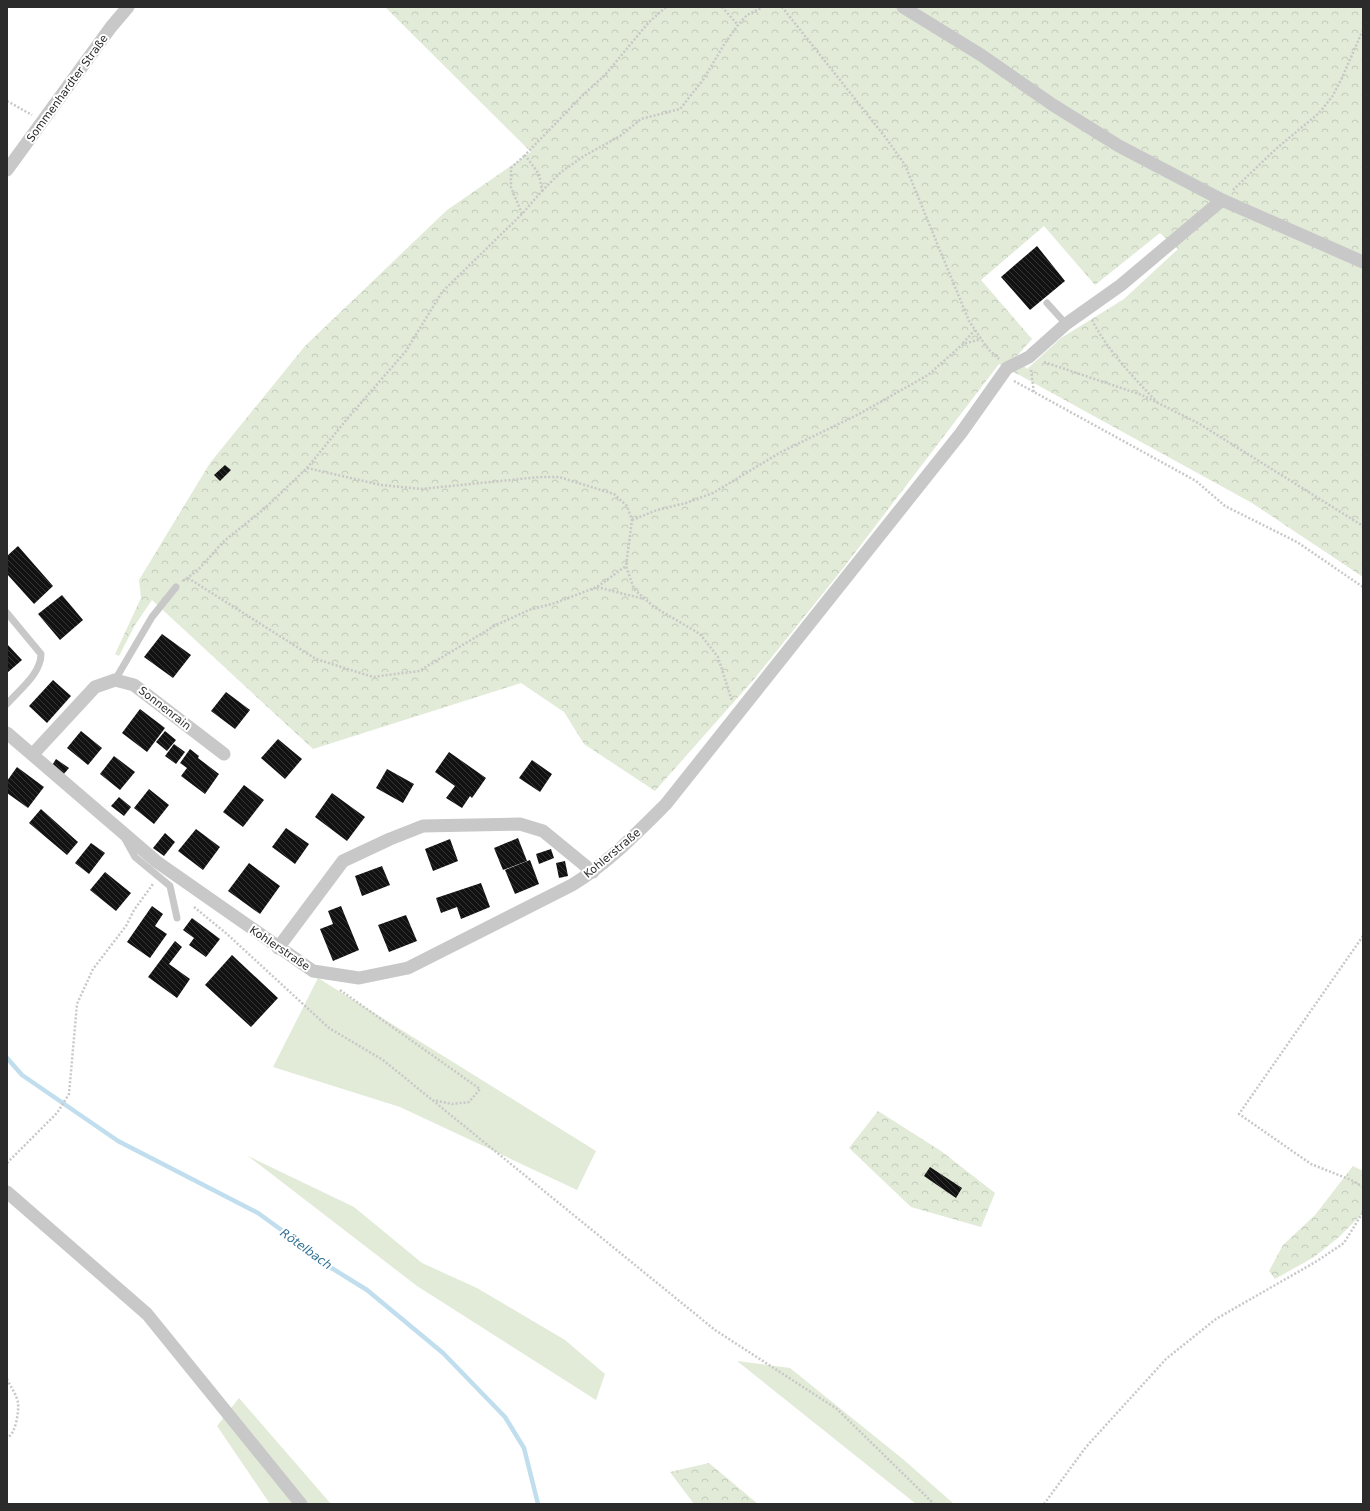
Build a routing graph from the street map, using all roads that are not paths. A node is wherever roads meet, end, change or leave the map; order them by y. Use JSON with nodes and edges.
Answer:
{"nodes":[{"id":1,"x":128,"y":7,"type":"edge"},
{"id":2,"x":903,"y":7,"type":"edge"},
{"id":3,"x":7,"y":170,"type":"edge"},
{"id":4,"x":1222,"y":200,"type":"junction"},
{"id":5,"x":1363,"y":262,"type":"edge"},
{"id":6,"x":1047,"y":303,"type":"dead end"},
{"id":7,"x":1066,"y":324,"type":"junction"},
{"id":8,"x":176,"y":587,"type":"road end"},
{"id":9,"x":7,"y":613,"type":"edge"},
{"id":10,"x":115,"y":680,"type":"junction"},
{"id":11,"x":7,"y":704,"type":"edge"},
{"id":12,"x":7,"y":733,"type":"edge"},
{"id":13,"x":33,"y":754,"type":"junction"},
{"id":14,"x":224,"y":754,"type":"dead end"},
{"id":15,"x":119,"y":831,"type":"junction"},
{"id":16,"x":594,"y":872,"type":"junction"},
{"id":17,"x":177,"y":918,"type":"dead end"},
{"id":18,"x":278,"y":948,"type":"junction"},
{"id":19,"x":7,"y":1192,"type":"edge"},
{"id":20,"x":301,"y":1504,"type":"edge"}],
"edges":[{"from":1,"to":3,"type":"street","name":"Sommenhardter Straße"},
{"from":2,"to":4,"type":"street"},
{"from":4,"to":5,"type":"street"},
{"from":4,"to":7,"type":"street"},
{"from":6,"to":7,"type":"lane"},
{"from":7,"to":16,"type":"street","name":"Kohlerstraße"},
{"from":8,"to":10,"type":"lane"},
{"from":9,"to":11,"type":"lane"},
{"from":10,"to":13,"type":"street"},
{"from":10,"to":14,"type":"street","name":"Sonnenrain"},
{"from":12,"to":13,"type":"street","name":"Kohlerstraße"},
{"from":13,"to":15,"type":"street","name":"Kohlerstraße"},
{"from":15,"to":17,"type":"lane"},
{"from":15,"to":18,"type":"street","name":"Kohlerstraße"},
{"from":16,"to":18,"type":"street","name":"Kohlerstraße"},
{"from":16,"to":18,"type":"street"},
{"from":19,"to":20,"type":"street"}]}
